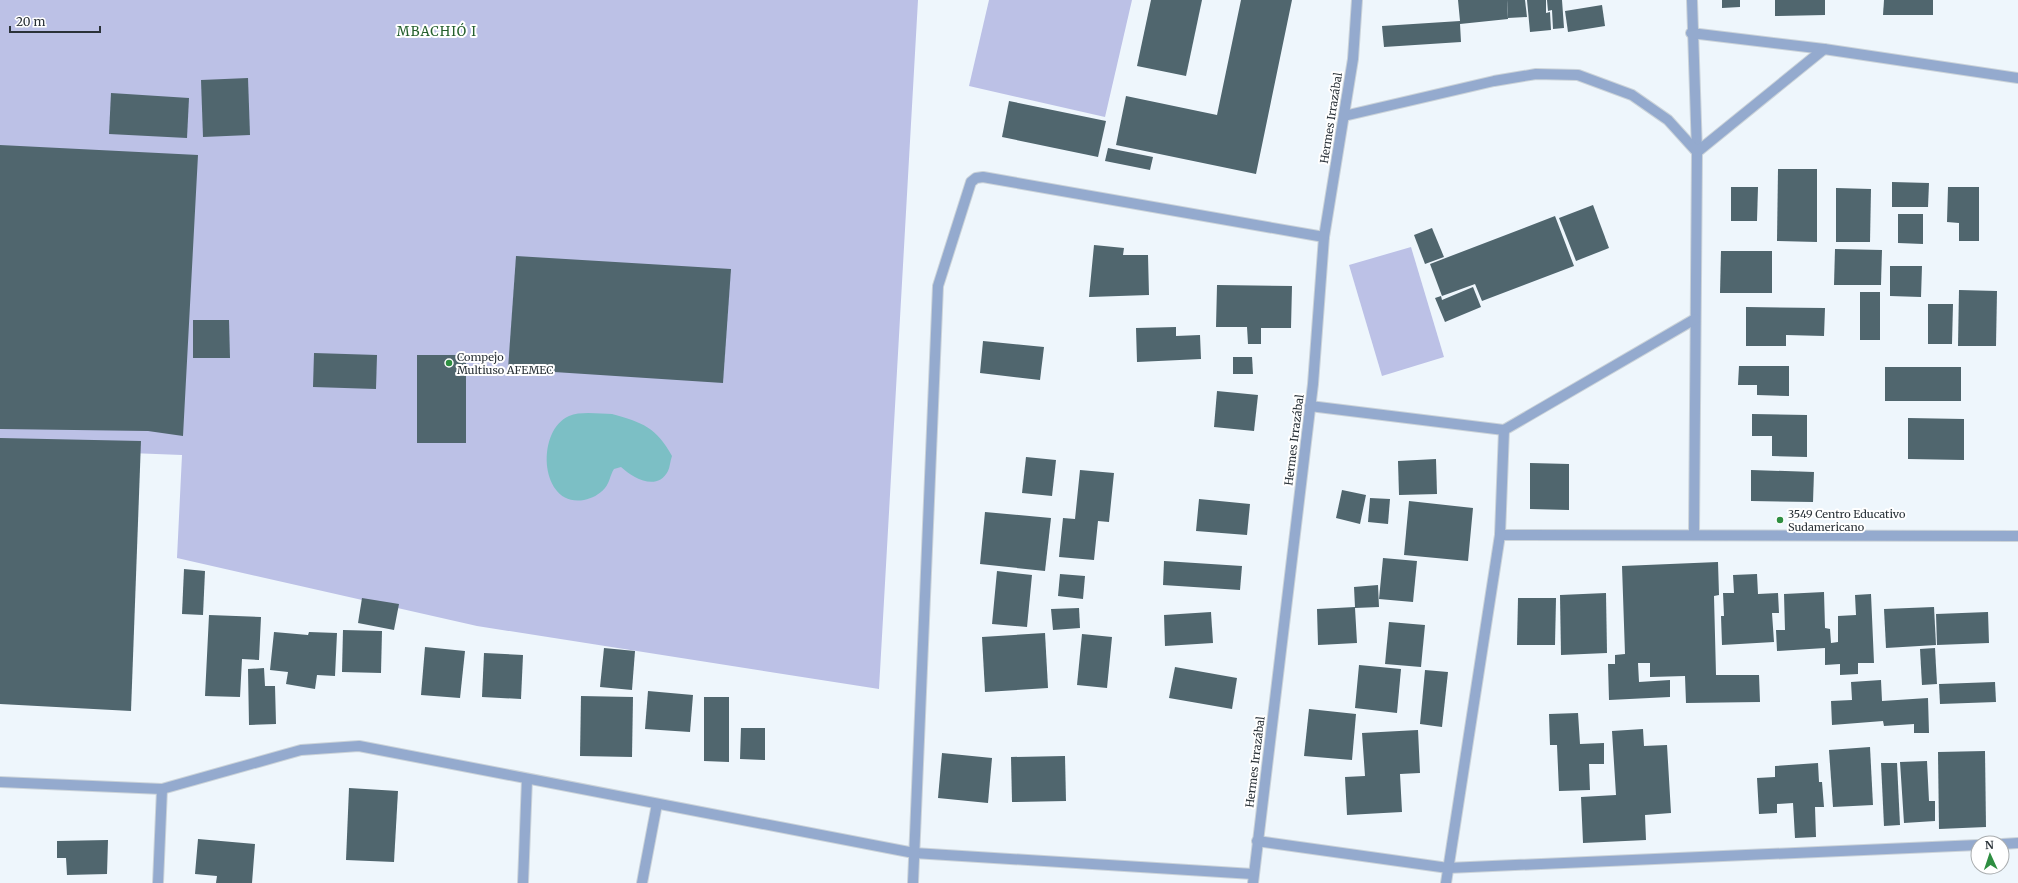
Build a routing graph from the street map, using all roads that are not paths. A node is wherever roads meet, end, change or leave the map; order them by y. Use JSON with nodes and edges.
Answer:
{"nodes":[{"id":1,"x":1357,"y":0,"type":"edge"},
{"id":2,"x":1692,"y":0,"type":"edge"},
{"id":3,"x":1691,"y":33,"type":"junction"},
{"id":4,"x":1824,"y":49,"type":"junction"},
{"id":5,"x":2018,"y":78,"type":"edge"},
{"id":6,"x":1344,"y":116,"type":"junction"},
{"id":7,"x":1697,"y":152,"type":"junction"},
{"id":8,"x":1324,"y":237,"type":"junction"},
{"id":9,"x":1695,"y":320,"type":"junction"},
{"id":10,"x":1310,"y":406,"type":"junction"},
{"id":11,"x":1504,"y":430,"type":"junction"},
{"id":12,"x":1500,"y":535,"type":"junction"},
{"id":13,"x":1694,"y":535,"type":"junction"},
{"id":14,"x":2018,"y":536,"type":"edge"},
{"id":15,"x":527,"y":779,"type":"junction"},
{"id":16,"x":0,"y":782,"type":"edge"},
{"id":17,"x":162,"y":789,"type":"junction"},
{"id":18,"x":657,"y":804,"type":"junction"},
{"id":19,"x":1257,"y":841,"type":"junction"},
{"id":20,"x":1970,"y":845,"type":"edge"},
{"id":21,"x":914,"y":853,"type":"junction"},
{"id":22,"x":1448,"y":868,"type":"junction"},
{"id":23,"x":1253,"y":879,"type":"edge"},
{"id":24,"x":158,"y":883,"type":"edge"},
{"id":25,"x":523,"y":883,"type":"edge"},
{"id":26,"x":642,"y":883,"type":"edge"},
{"id":27,"x":913,"y":883,"type":"edge"},
{"id":28,"x":1446,"y":883,"type":"edge"}],
"edges":[{"from":1,"to":6,"type":"street","name":"Hermes Irrazábal"},
{"from":2,"to":3,"type":"street"},
{"from":3,"to":4,"type":"street"},
{"from":3,"to":7,"type":"street"},
{"from":4,"to":5,"type":"street"},
{"from":4,"to":7,"type":"street"},
{"from":6,"to":7,"type":"street"},
{"from":6,"to":8,"type":"street","name":"Hermes Irrazábal"},
{"from":7,"to":9,"type":"street"},
{"from":8,"to":10,"type":"street","name":"Hermes Irrazábal"},
{"from":8,"to":21,"type":"street"},
{"from":9,"to":11,"type":"street"},
{"from":9,"to":13,"type":"street"},
{"from":10,"to":11,"type":"street"},
{"from":10,"to":19,"type":"street","name":"Hermes Irrazábal"},
{"from":11,"to":12,"type":"street"},
{"from":12,"to":13,"type":"street"},
{"from":12,"to":22,"type":"street"},
{"from":13,"to":14,"type":"street"},
{"from":15,"to":17,"type":"street"},
{"from":15,"to":18,"type":"street"},
{"from":15,"to":25,"type":"street"},
{"from":16,"to":17,"type":"street"},
{"from":17,"to":24,"type":"street"},
{"from":18,"to":21,"type":"street"},
{"from":18,"to":26,"type":"street"},
{"from":19,"to":22,"type":"street"},
{"from":19,"to":23,"type":"street","name":"Hermes Irrazábal"},
{"from":20,"to":22,"type":"street"},
{"from":21,"to":23,"type":"street"},
{"from":21,"to":27,"type":"street"},
{"from":22,"to":28,"type":"street"}]}
